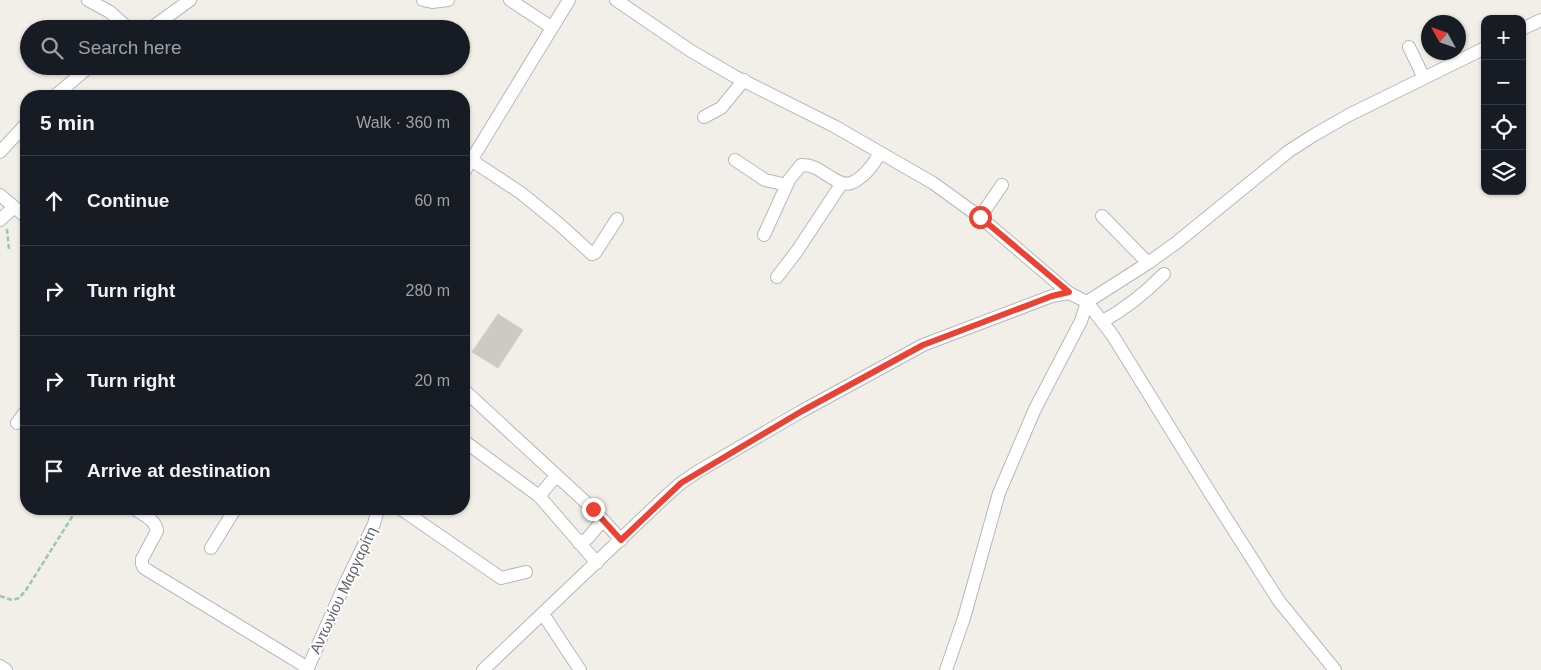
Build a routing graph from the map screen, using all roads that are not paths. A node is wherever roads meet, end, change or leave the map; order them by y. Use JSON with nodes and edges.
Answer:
{"nodes":[{"id":1,"x":88,"y":0,"type":"edge"},
{"id":2,"x":190,"y":0,"type":"edge"},
{"id":3,"x":424,"y":0,"type":"edge"},
{"id":4,"x":448,"y":0,"type":"edge"},
{"id":5,"x":510,"y":0,"type":"edge"},
{"id":6,"x":568,"y":0,"type":"edge"},
{"id":7,"x":616,"y":0,"type":"edge"},
{"id":8,"x":119,"y":20,"type":"edge"},
{"id":9,"x":162,"y":20,"type":"edge"},
{"id":10,"x":1541,"y":20,"type":"edge"},
{"id":11,"x":551,"y":27,"type":"junction"},
{"id":12,"x":1526,"y":28,"type":"edge"},
{"id":13,"x":1408,"y":47,"type":"dead end"},
{"id":14,"x":1481,"y":50,"type":"edge"},
{"id":15,"x":80,"y":75,"type":"edge"},
{"id":16,"x":1424,"y":78,"type":"junction"},
{"id":17,"x":744,"y":80,"type":"junction"},
{"id":18,"x":62,"y":90,"type":"edge"},
{"id":19,"x":704,"y":117,"type":"dead end"},
{"id":20,"x":20,"y":130,"type":"edge"},
{"id":21,"x":0,"y":152,"type":"edge"},
{"id":22,"x":880,"y":153,"type":"junction"},
{"id":23,"x":471,"y":160,"type":"joint"},
{"id":24,"x":735,"y":160,"type":"dead end"},
{"id":25,"x":842,"y":183,"type":"junction"},
{"id":26,"x":787,"y":185,"type":"junction"},
{"id":27,"x":1002,"y":185,"type":"dead end"},
{"id":28,"x":0,"y":194,"type":"edge"},
{"id":29,"x":7,"y":213,"type":"edge"},
{"id":30,"x":20,"y":216,"type":"edge"},
{"id":31,"x":1102,"y":216,"type":"dead end"},
{"id":32,"x":980,"y":217,"type":"junction"},
{"id":33,"x":617,"y":219,"type":"dead end"},
{"id":34,"x":764,"y":234,"type":"dead end"},
{"id":35,"x":1148,"y":264,"type":"junction"},
{"id":36,"x":1164,"y":274,"type":"dead end"},
{"id":37,"x":777,"y":277,"type":"dead end"},
{"id":38,"x":1069,"y":292,"type":"junction"},
{"id":39,"x":1087,"y":302,"type":"junction"},
{"id":40,"x":1103,"y":321,"type":"junction"},
{"id":41,"x":470,"y":396,"type":"edge"},
{"id":42,"x":20,"y":419,"type":"edge"},
{"id":43,"x":17,"y":423,"type":"dead end"},
{"id":44,"x":470,"y":445,"type":"edge"},
{"id":45,"x":556,"y":476,"type":"junction"},
{"id":46,"x":539,"y":496,"type":"junction"},
{"id":47,"x":143,"y":515,"type":"edge"},
{"id":48,"x":232,"y":515,"type":"edge"},
{"id":49,"x":376,"y":515,"type":"edge"},
{"id":50,"x":410,"y":515,"type":"edge"},
{"id":51,"x":603,"y":520,"type":"junction"},
{"id":52,"x":621,"y":540,"type":"junction"},
{"id":53,"x":579,"y":542,"type":"junction"},
{"id":54,"x":211,"y":548,"type":"dead end"},
{"id":55,"x":597,"y":563,"type":"junction"},
{"id":56,"x":526,"y":572,"type":"dead end"},
{"id":57,"x":540,"y":616,"type":"junction"},
{"id":58,"x":0,"y":666,"type":"edge"},
{"id":59,"x":307,"y":669,"type":"edge"},
{"id":60,"x":6,"y":670,"type":"edge"},
{"id":61,"x":482,"y":670,"type":"edge"},
{"id":62,"x":572,"y":670,"type":"edge"},
{"id":63,"x":580,"y":670,"type":"edge"},
{"id":64,"x":946,"y":670,"type":"edge"},
{"id":65,"x":1335,"y":670,"type":"edge"}],
"edges":[{"from":1,"to":8,"type":"street"},
{"from":2,"to":9,"type":"street"},
{"from":3,"to":4,"type":"street"},
{"from":5,"to":11,"type":"street"},
{"from":6,"to":11,"type":"street"},
{"from":7,"to":17,"type":"street"},
{"from":10,"to":12,"type":"street"},
{"from":11,"to":23,"type":"street"},
{"from":13,"to":16,"type":"street"},
{"from":14,"to":16,"type":"street"},
{"from":15,"to":18,"type":"street"},
{"from":16,"to":35,"type":"street"},
{"from":17,"to":19,"type":"street"},
{"from":17,"to":22,"type":"street"},
{"from":20,"to":21,"type":"street"},
{"from":22,"to":25,"type":"street"},
{"from":22,"to":32,"type":"street"},
{"from":23,"to":33,"type":"street"},
{"from":24,"to":26,"type":"street"},
{"from":25,"to":26,"type":"street"},
{"from":25,"to":37,"type":"street"},
{"from":26,"to":34,"type":"street"},
{"from":27,"to":32,"type":"street"},
{"from":28,"to":29,"type":"street"},
{"from":29,"to":30,"type":"street"},
{"from":31,"to":35,"type":"street"},
{"from":32,"to":38,"type":"street"},
{"from":35,"to":39,"type":"street"},
{"from":36,"to":40,"type":"street"},
{"from":38,"to":39,"type":"street"},
{"from":38,"to":52,"type":"street"},
{"from":39,"to":40,"type":"street"},
{"from":39,"to":64,"type":"street"},
{"from":40,"to":65,"type":"street"},
{"from":41,"to":45,"type":"street"},
{"from":42,"to":43,"type":"street"},
{"from":44,"to":46,"type":"street"},
{"from":45,"to":46,"type":"street"},
{"from":45,"to":51,"type":"street"},
{"from":46,"to":53,"type":"street"},
{"from":47,"to":59,"type":"street"},
{"from":48,"to":54,"type":"street"},
{"from":49,"to":59,"type":"street","name":"Αντωνίου Μαργαρίτη"},
{"from":50,"to":56,"type":"street"},
{"from":51,"to":52,"type":"street"},
{"from":51,"to":53,"type":"street"},
{"from":52,"to":55,"type":"street"},
{"from":53,"to":55,"type":"street"},
{"from":55,"to":57,"type":"street"},
{"from":57,"to":61,"type":"street"},
{"from":57,"to":62,"type":"street"},
{"from":57,"to":63,"type":"street"},
{"from":58,"to":60,"type":"street"}]}
